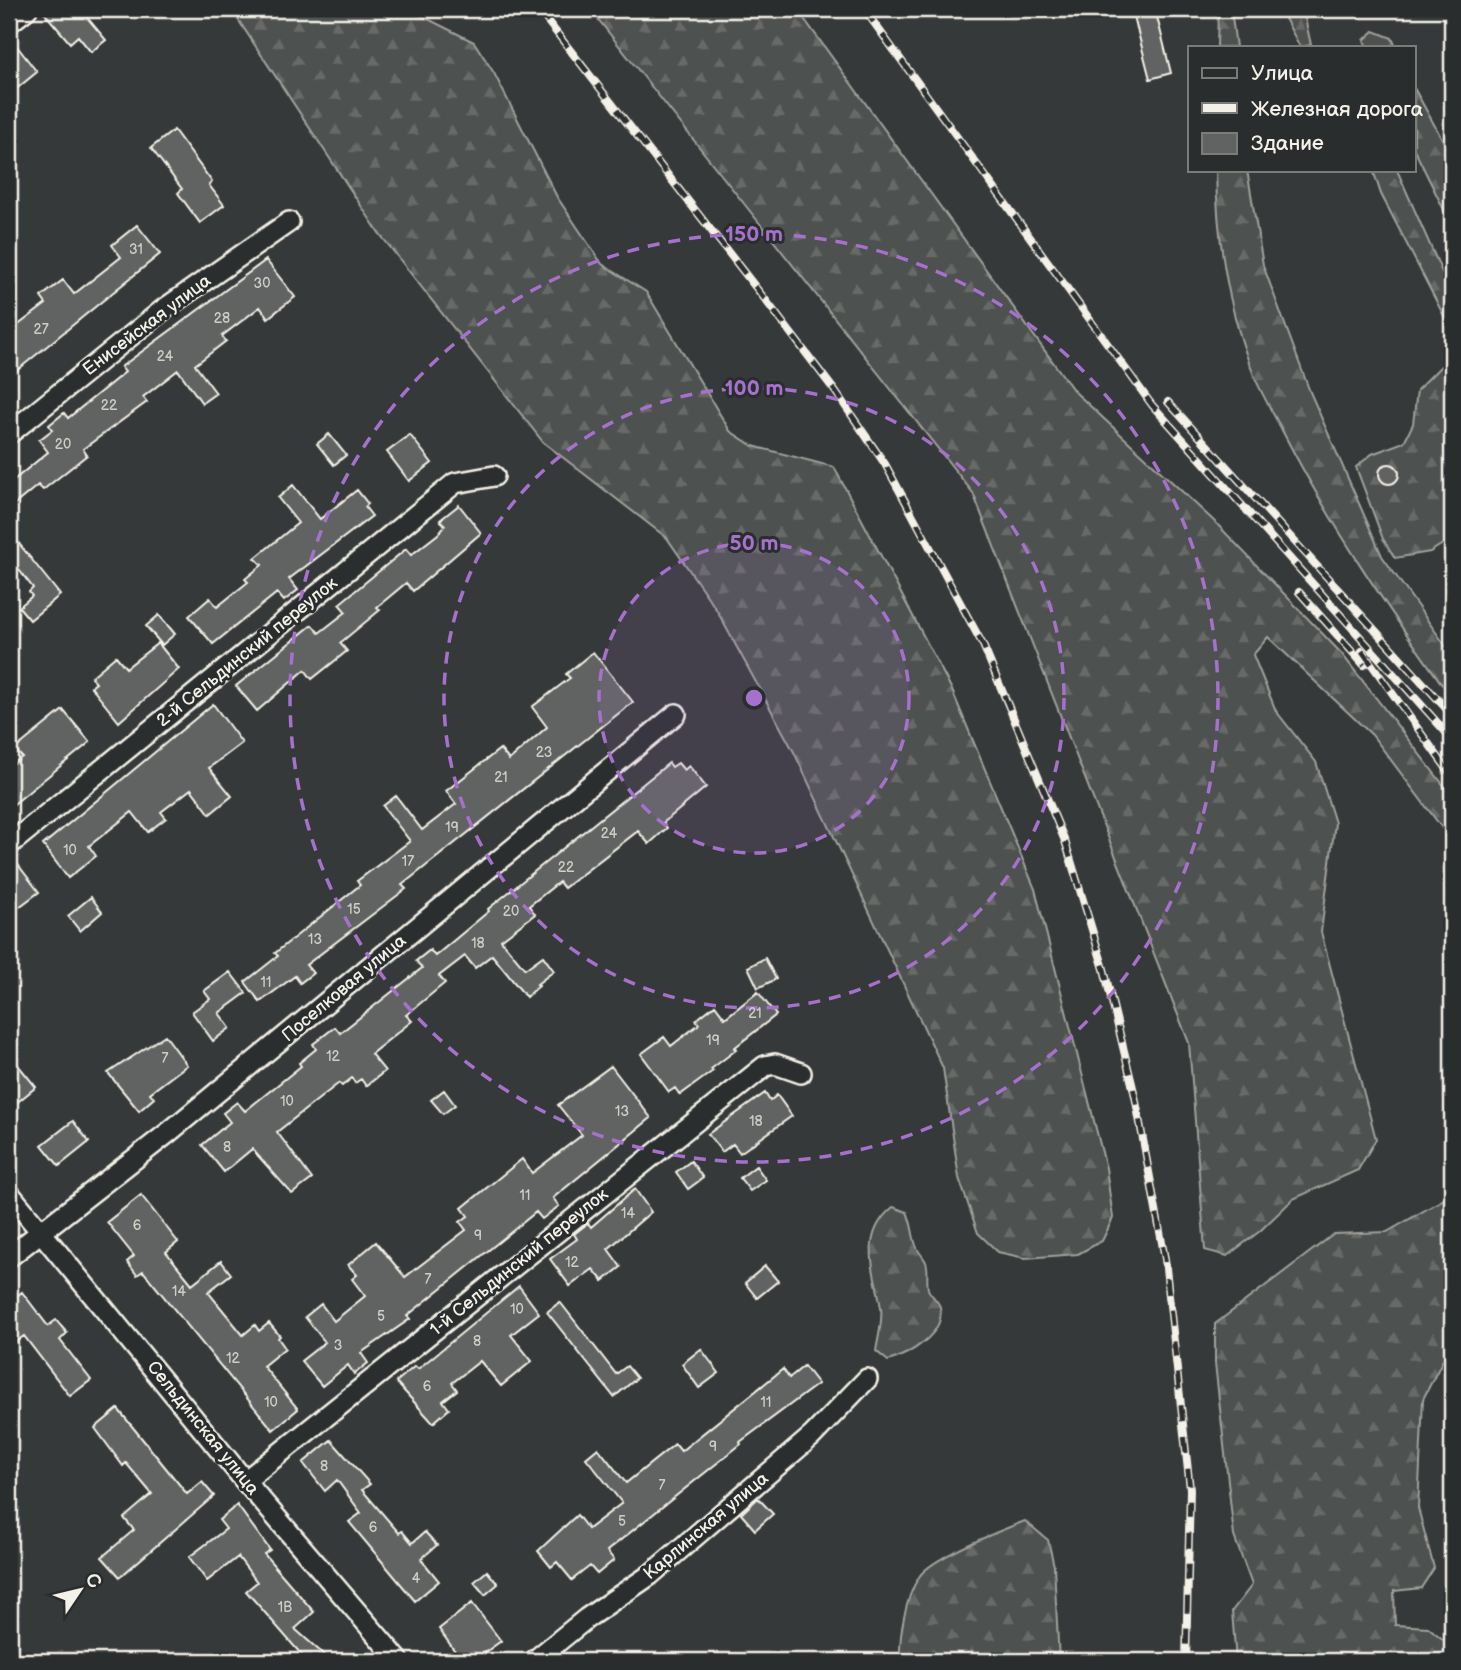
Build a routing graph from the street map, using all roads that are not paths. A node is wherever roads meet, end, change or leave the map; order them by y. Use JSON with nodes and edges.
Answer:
{"nodes":[{"id":1,"x":27,"y":9,"type":"edge"},
{"id":2,"x":9,"y":23,"type":"edge"},
{"id":3,"x":289,"y":222,"type":"dead end"},
{"id":4,"x":9,"y":434,"type":"edge"},
{"id":5,"x":494,"y":476,"type":"dead end"},
{"id":6,"x":676,"y":714,"type":"dead end"},
{"id":7,"x":9,"y":845,"type":"edge"},
{"id":8,"x":800,"y":1073,"type":"dead end"},
{"id":9,"x":9,"y":1193,"type":"edge"},
{"id":10,"x":41,"y":1232,"type":"junction"},
{"id":11,"x":9,"y":1257,"type":"edge"},
{"id":12,"x":866,"y":1379,"type":"dead end"},
{"id":13,"x":245,"y":1481,"type":"junction"},
{"id":14,"x":399,"y":1661,"type":"edge"},
{"id":15,"x":534,"y":1661,"type":"edge"}],
"edges":[{"from":1,"to":2,"type":"street"},
{"from":3,"to":4,"type":"street","name":"Енисейская улица"},
{"from":5,"to":7,"type":"street","name":"2-й Сельдинский переулок"},
{"from":6,"to":10,"type":"street","name":"Поселковая улица"},
{"from":8,"to":13,"type":"street","name":"1-й Сельдинский переулок"},
{"from":9,"to":10,"type":"street","name":"Сельдинская улица"},
{"from":10,"to":11,"type":"street","name":"Поселковая улица"},
{"from":10,"to":13,"type":"street","name":"Сельдинская улица"},
{"from":12,"to":15,"type":"street","name":"Карлинская улица"},
{"from":13,"to":14,"type":"street","name":"Сельдинская улица"}]}
